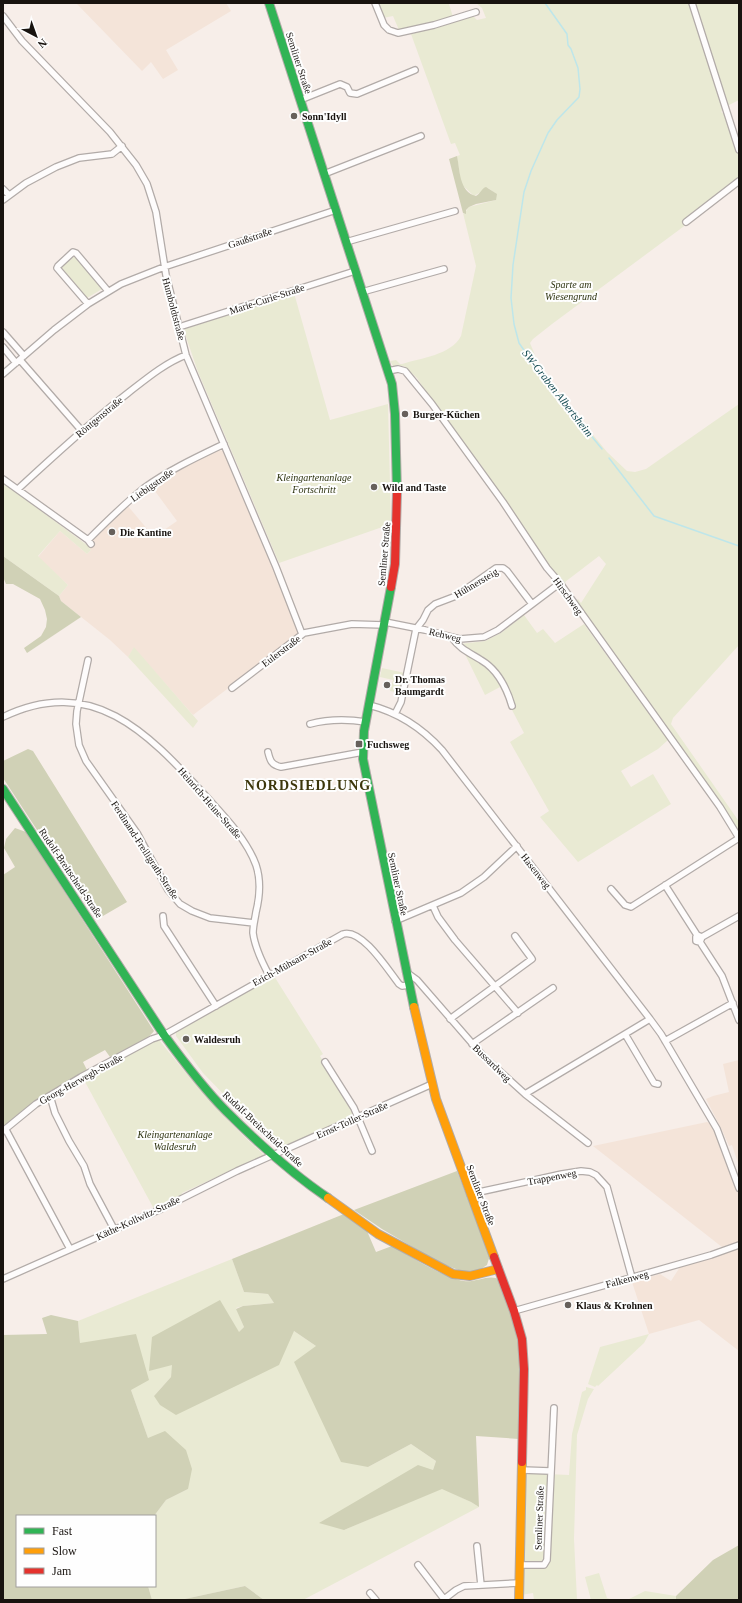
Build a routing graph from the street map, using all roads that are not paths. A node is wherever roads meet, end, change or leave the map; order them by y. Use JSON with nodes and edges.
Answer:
{"nodes":[{"id":1,"x":269,"y":3,"type":"edge"},
{"id":2,"x":375,"y":3,"type":"edge"},
{"id":3,"x":692,"y":3,"type":"edge"},
{"id":4,"x":476,"y":12,"type":"dead end"},
{"id":5,"x":3,"y":16,"type":"edge"},
{"id":6,"x":415,"y":70,"type":"dead end"},
{"id":7,"x":300,"y":100,"type":"junction"},
{"id":8,"x":421,"y":136,"type":"dead end"},
{"id":9,"x":122,"y":146,"type":"junction"},
{"id":10,"x":739,"y":150,"type":"edge"},
{"id":11,"x":324,"y":174,"type":"junction"},
{"id":12,"x":739,"y":181,"type":"edge"},
{"id":13,"x":3,"y":189,"type":"edge"},
{"id":14,"x":8,"y":195,"type":"junction"},
{"id":15,"x":3,"y":200,"type":"edge"},
{"id":16,"x":336,"y":210,"type":"junction"},
{"id":17,"x":454,"y":211,"type":"dead end"},
{"id":18,"x":686,"y":222,"type":"dead end"},
{"id":19,"x":346,"y":242,"type":"junction"},
{"id":20,"x":164,"y":267,"type":"junction"},
{"id":21,"x":444,"y":269,"type":"dead end"},
{"id":22,"x":355,"y":271,"type":"junction"},
{"id":23,"x":108,"y":291,"type":"junction"},
{"id":24,"x":362,"y":292,"type":"junction"},
{"id":25,"x":88,"y":304,"type":"junction"},
{"id":26,"x":179,"y":327,"type":"junction"},
{"id":27,"x":3,"y":332,"type":"edge"},
{"id":28,"x":3,"y":347,"type":"edge"},
{"id":29,"x":186,"y":355,"type":"junction"},
{"id":30,"x":20,"y":360,"type":"junction"},
{"id":31,"x":388,"y":371,"type":"junction"},
{"id":32,"x":3,"y":374,"type":"edge"},
{"id":33,"x":82,"y":431,"type":"junction"},
{"id":34,"x":224,"y":444,"type":"junction"},
{"id":35,"x":3,"y":479,"type":"edge"},
{"id":36,"x":18,"y":489,"type":"junction"},
{"id":37,"x":560,"y":583,"type":"junction"},
{"id":38,"x":532,"y":604,"type":"junction"},
{"id":39,"x":384,"y":624,"type":"junction"},
{"id":40,"x":416,"y":629,"type":"junction"},
{"id":41,"x":302,"y":634,"type":"junction"},
{"id":42,"x":452,"y":638,"type":"junction"},
{"id":43,"x":88,"y":660,"type":"dead end"},
{"id":44,"x":232,"y":688,"type":"dead end"},
{"id":45,"x":79,"y":703,"type":"junction"},
{"id":46,"x":369,"y":705,"type":"junction"},
{"id":47,"x":512,"y":706,"type":"dead end"},
{"id":48,"x":395,"y":714,"type":"junction"},
{"id":49,"x":3,"y":717,"type":"edge"},
{"id":50,"x":366,"y":722,"type":"junction"},
{"id":51,"x":310,"y":724,"type":"dead end"},
{"id":52,"x":268,"y":752,"type":"dead end"},
{"id":53,"x":363,"y":752,"type":"junction"},
{"id":54,"x":3,"y":789,"type":"edge"},
{"id":55,"x":739,"y":838,"type":"edge"},
{"id":56,"x":517,"y":846,"type":"junction"},
{"id":57,"x":664,"y":885,"type":"junction"},
{"id":58,"x":611,"y":889,"type":"dead end"},
{"id":59,"x":433,"y":906,"type":"junction"},
{"id":60,"x":163,"y":916,"type":"dead end"},
{"id":61,"x":739,"y":916,"type":"edge"},
{"id":62,"x":396,"y":921,"type":"junction"},
{"id":63,"x":254,"y":923,"type":"junction"},
{"id":64,"x":515,"y":936,"type":"dead end"},
{"id":65,"x":700,"y":938,"type":"junction"},
{"id":66,"x":406,"y":972,"type":"junction"},
{"id":67,"x":269,"y":975,"type":"junction"},
{"id":68,"x":409,"y":985,"type":"junction"},
{"id":69,"x":495,"y":987,"type":"junction"},
{"id":70,"x":553,"y":988,"type":"dead end"},
{"id":71,"x":733,"y":1003,"type":"junction"},
{"id":72,"x":216,"y":1006,"type":"junction"},
{"id":73,"x":518,"y":1013,"type":"junction"},
{"id":74,"x":450,"y":1019,"type":"junction"},
{"id":75,"x":650,"y":1019,"type":"junction"},
{"id":76,"x":739,"y":1020,"type":"edge"},
{"id":77,"x":625,"y":1034,"type":"junction"},
{"id":78,"x":164,"y":1035,"type":"junction"},
{"id":79,"x":665,"y":1041,"type":"junction"},
{"id":80,"x":472,"y":1044,"type":"junction"},
{"id":81,"x":325,"y":1062,"type":"dead end"},
{"id":82,"x":432,"y":1084,"type":"junction"},
{"id":83,"x":658,"y":1084,"type":"dead end"},
{"id":84,"x":525,"y":1094,"type":"junction"},
{"id":85,"x":50,"y":1096,"type":"junction"},
{"id":86,"x":358,"y":1117,"type":"junction"},
{"id":87,"x":4,"y":1131,"type":"edge"},
{"id":88,"x":588,"y":1143,"type":"dead end"},
{"id":89,"x":372,"y":1151,"type":"dead end"},
{"id":90,"x":273,"y":1155,"type":"junction"},
{"id":91,"x":739,"y":1188,"type":"edge"},
{"id":92,"x":470,"y":1194,"type":"junction"},
{"id":93,"x":114,"y":1229,"type":"junction"},
{"id":94,"x":739,"y":1245,"type":"edge"},
{"id":95,"x":70,"y":1249,"type":"junction"},
{"id":96,"x":498,"y":1268,"type":"junction"},
{"id":97,"x":632,"y":1278,"type":"junction"},
{"id":98,"x":3,"y":1279,"type":"edge"},
{"id":99,"x":514,"y":1311,"type":"junction"},
{"id":100,"x":554,"y":1408,"type":"dead end"},
{"id":101,"x":525,"y":1470,"type":"junction"},
{"id":102,"x":550,"y":1471,"type":"junction"},
{"id":103,"x":477,"y":1546,"type":"dead end"},
{"id":104,"x":519,"y":1565,"type":"junction"},
{"id":105,"x":418,"y":1566,"type":"dead end"},
{"id":106,"x":519,"y":1583,"type":"junction"},
{"id":107,"x":481,"y":1585,"type":"junction"},
{"id":108,"x":370,"y":1593,"type":"dead end"},
{"id":109,"x":444,"y":1599,"type":"edge"},
{"id":110,"x":376,"y":1600,"type":"edge"},
{"id":111,"x":519,"y":1600,"type":"edge"}],
"edges":[{"from":1,"to":7,"type":"street","name":"Semliner Straße"},
{"from":2,"to":4,"type":"street"},
{"from":3,"to":10,"type":"street"},
{"from":5,"to":9,"type":"street","name":"Humboldtstraße"},
{"from":6,"to":7,"type":"street"},
{"from":7,"to":11,"type":"street","name":"Semliner Straße"},
{"from":8,"to":11,"type":"street"},
{"from":9,"to":14,"type":"street"},
{"from":9,"to":20,"type":"street","name":"Humboldtstraße"},
{"from":11,"to":16,"type":"street","name":"Semliner Straße"},
{"from":12,"to":18,"type":"street"},
{"from":13,"to":14,"type":"street"},
{"from":14,"to":15,"type":"street"},
{"from":16,"to":19,"type":"street","name":"Semliner Straße"},
{"from":16,"to":20,"type":"street","name":"Gaußstraße"},
{"from":17,"to":19,"type":"street"},
{"from":19,"to":22,"type":"street","name":"Semliner Straße"},
{"from":20,"to":23,"type":"street","name":"Gaußstraße"},
{"from":20,"to":26,"type":"street","name":"Humboldtstraße"},
{"from":21,"to":24,"type":"street"},
{"from":22,"to":24,"type":"street","name":"Semliner Straße"},
{"from":22,"to":26,"type":"street","name":"Marie-Curie-Straße"},
{"from":23,"to":25,"type":"street","name":"Gaußstraße"},
{"from":23,"to":25,"type":"street"},
{"from":24,"to":31,"type":"street","name":"Semliner Straße"},
{"from":25,"to":30,"type":"street","name":"Gaußstraße"},
{"from":26,"to":29,"type":"street","name":"Humboldtstraße"},
{"from":27,"to":30,"type":"street"},
{"from":28,"to":30,"type":"street"},
{"from":29,"to":33,"type":"street","name":"Röntgenstraße"},
{"from":29,"to":34,"type":"street","name":"Humboldtstraße"},
{"from":30,"to":32,"type":"street","name":"Gaußstraße"},
{"from":30,"to":33,"type":"street"},
{"from":31,"to":37,"type":"street","name":"Hirschweg"},
{"from":31,"to":39,"type":"street","name":"Semliner Straße"},
{"from":33,"to":36,"type":"street","name":"Röntgenstraße"},
{"from":34,"to":36,"type":"street","name":"Liebigstraße"},
{"from":34,"to":41,"type":"street","name":"Humboldtstraße"},
{"from":35,"to":36,"type":"street"},
{"from":37,"to":38,"type":"street","name":"Rehweg"},
{"from":37,"to":55,"type":"street","name":"Hirschweg"},
{"from":38,"to":40,"type":"street","name":"Hühnersteig"},
{"from":38,"to":42,"type":"street","name":"Rehweg"},
{"from":39,"to":40,"type":"street","name":"Rehweg"},
{"from":39,"to":41,"type":"street","name":"Eulerstraße"},
{"from":39,"to":46,"type":"street","name":"Semliner Straße"},
{"from":40,"to":42,"type":"street","name":"Rehweg"},
{"from":40,"to":48,"type":"street"},
{"from":41,"to":44,"type":"street","name":"Eulerstraße"},
{"from":42,"to":47,"type":"street"},
{"from":43,"to":45,"type":"street"},
{"from":45,"to":49,"type":"street","name":"Heinrich-Heine-Straße"},
{"from":45,"to":63,"type":"street","name":"Heinrich-Heine-Straße"},
{"from":45,"to":63,"type":"street","name":"Ferdinand-Freiligrath-Straße"},
{"from":46,"to":48,"type":"street","name":"Hasenweg"},
{"from":46,"to":50,"type":"street","name":"Semliner Straße"},
{"from":48,"to":56,"type":"street","name":"Hasenweg"},
{"from":50,"to":51,"type":"street"},
{"from":50,"to":53,"type":"street","name":"Semliner Straße"},
{"from":52,"to":53,"type":"street"},
{"from":53,"to":62,"type":"street","name":"Semliner Straße"},
{"from":54,"to":78,"type":"street","name":"Rudolf-Breitscheid-Straße"},
{"from":55,"to":57,"type":"street"},
{"from":56,"to":59,"type":"street"},
{"from":56,"to":75,"type":"street","name":"Hasenweg"},
{"from":57,"to":58,"type":"street"},
{"from":57,"to":65,"type":"street"},
{"from":59,"to":62,"type":"street"},
{"from":59,"to":69,"type":"street"},
{"from":60,"to":72,"type":"street"},
{"from":61,"to":65,"type":"street"},
{"from":62,"to":66,"type":"street","name":"Semliner Straße"},
{"from":63,"to":67,"type":"street","name":"Heinrich-Heine-Straße"},
{"from":64,"to":69,"type":"street"},
{"from":65,"to":71,"type":"street"},
{"from":66,"to":68,"type":"street","name":"Semliner Straße"},
{"from":66,"to":74,"type":"street","name":"Bussardweg"},
{"from":67,"to":68,"type":"street","name":"Erich-Mühsam-Straße"},
{"from":67,"to":72,"type":"street","name":"Erich-Mühsam-Straße"},
{"from":68,"to":82,"type":"street","name":"Semliner Straße"},
{"from":69,"to":73,"type":"street"},
{"from":69,"to":74,"type":"street"},
{"from":70,"to":73,"type":"street"},
{"from":71,"to":76,"type":"street"},
{"from":71,"to":79,"type":"street"},
{"from":72,"to":78,"type":"street","name":"Erich-Mühsam-Straße"},
{"from":73,"to":80,"type":"street"},
{"from":74,"to":80,"type":"street","name":"Bussardweg"},
{"from":75,"to":77,"type":"street"},
{"from":75,"to":79,"type":"street","name":"Hasenweg"},
{"from":77,"to":83,"type":"street"},
{"from":77,"to":84,"type":"street"},
{"from":78,"to":85,"type":"street","name":"Georg-Herwegh-Straße"},
{"from":78,"to":90,"type":"street","name":"Rudolf-Breitscheid-Straße"},
{"from":79,"to":91,"type":"street","name":"Hasenweg"},
{"from":80,"to":84,"type":"street","name":"Bussardweg"},
{"from":81,"to":86,"type":"street"},
{"from":82,"to":86,"type":"street","name":"Ernst-Toller-Straße"},
{"from":82,"to":92,"type":"street","name":"Semliner Straße"},
{"from":84,"to":88,"type":"street","name":"Bussardweg"},
{"from":85,"to":87,"type":"street","name":"Georg-Herwegh-Straße"},
{"from":85,"to":93,"type":"street"},
{"from":86,"to":89,"type":"street"},
{"from":86,"to":90,"type":"street","name":"Ernst-Toller-Straße"},
{"from":87,"to":95,"type":"street"},
{"from":90,"to":93,"type":"street","name":"Käthe-Kollwitz-Straße"},
{"from":90,"to":96,"type":"street","name":"Rudolf-Breitscheid-Straße"},
{"from":92,"to":96,"type":"street","name":"Semliner Straße"},
{"from":92,"to":97,"type":"street","name":"Trappenweg"},
{"from":93,"to":95,"type":"street","name":"Käthe-Kollwitz-Straße"},
{"from":94,"to":97,"type":"street","name":"Falkenweg"},
{"from":95,"to":98,"type":"street","name":"Käthe-Kollwitz-Straße"},
{"from":96,"to":99,"type":"street","name":"Semliner Straße"},
{"from":97,"to":99,"type":"street","name":"Falkenweg"},
{"from":99,"to":101,"type":"street","name":"Semliner Straße"},
{"from":100,"to":102,"type":"street","name":"Semliner Straße"},
{"from":101,"to":102,"type":"street"},
{"from":101,"to":104,"type":"street","name":"Semliner Straße"},
{"from":102,"to":104,"type":"street","name":"Semliner Straße"},
{"from":103,"to":107,"type":"street"},
{"from":104,"to":106,"type":"street","name":"Semliner Straße"},
{"from":105,"to":109,"type":"street"},
{"from":106,"to":107,"type":"street"},
{"from":106,"to":111,"type":"street","name":"Semliner Straße"},
{"from":107,"to":109,"type":"street"},
{"from":108,"to":110,"type":"street"}]}
